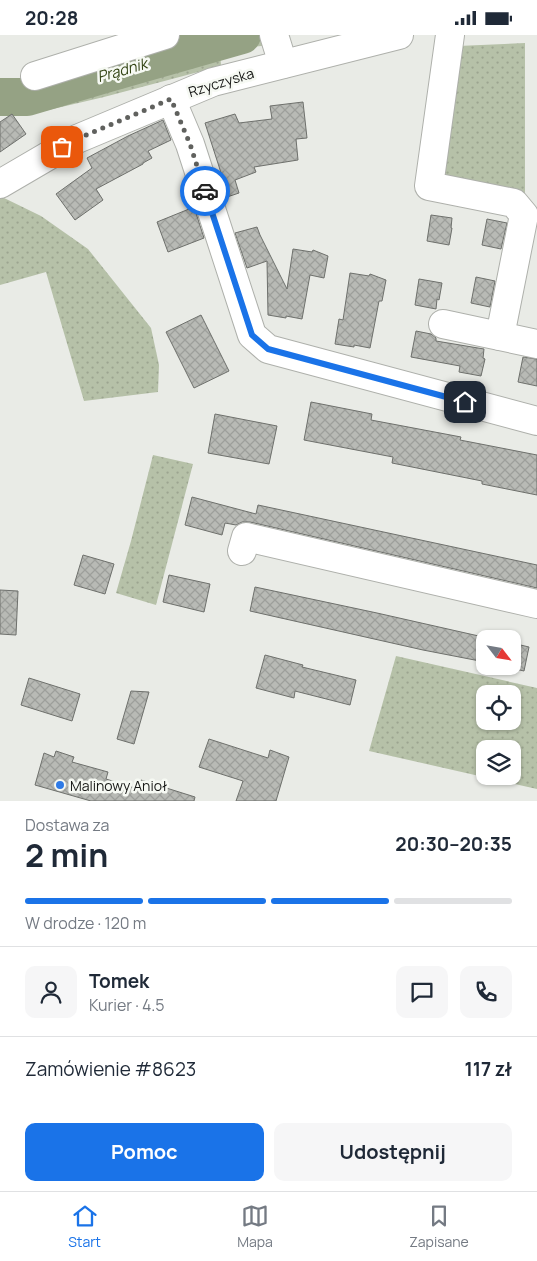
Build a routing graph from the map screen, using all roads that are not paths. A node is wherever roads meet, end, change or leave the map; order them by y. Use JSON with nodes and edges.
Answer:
{"nodes":[{"id":1,"x":165,"y":35,"type":"edge"},
{"id":2,"x":399,"y":35,"type":"edge"},
{"id":3,"x":450,"y":35,"type":"edge"},
{"id":4,"x":278,"y":46,"type":"edge"},
{"id":5,"x":35,"y":76,"type":"dead end"},
{"id":6,"x":171,"y":99,"type":"junction"},
{"id":7,"x":0,"y":185,"type":"edge"},
{"id":8,"x":443,"y":324,"type":"dead end"},
{"id":9,"x":500,"y":336,"type":"junction"},
{"id":10,"x":537,"y":344,"type":"edge"},
{"id":11,"x":537,"y":421,"type":"edge"},
{"id":12,"x":242,"y":551,"type":"dead end"},
{"id":13,"x":537,"y":604,"type":"edge"}],
"edges":[{"from":1,"to":5,"type":"street"},
{"from":2,"to":4,"type":"street","name":"Rzyczyska"},
{"from":3,"to":9,"type":"street"},
{"from":4,"to":6,"type":"street","name":"Rzyczyska"},
{"from":6,"to":7,"type":"street","name":"Rzyczyska"},
{"from":6,"to":11,"type":"street"},
{"from":8,"to":9,"type":"street"},
{"from":9,"to":10,"type":"street"},
{"from":12,"to":13,"type":"street"}]}
